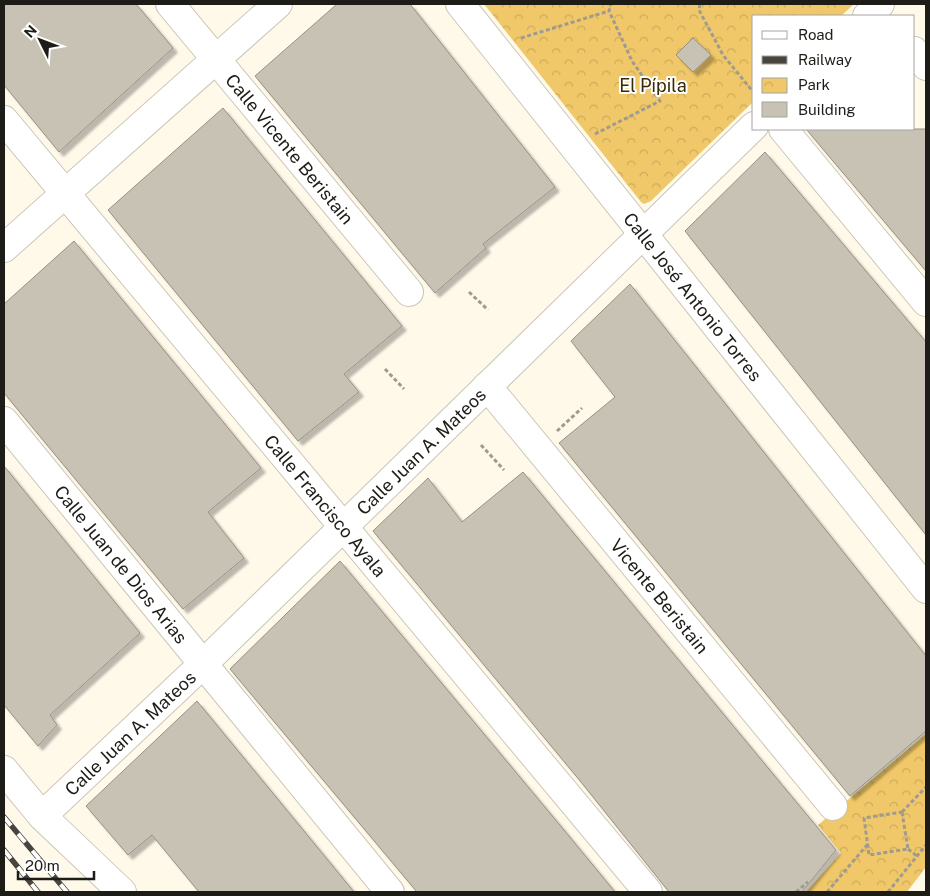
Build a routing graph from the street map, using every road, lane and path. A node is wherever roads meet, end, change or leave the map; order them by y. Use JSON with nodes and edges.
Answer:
{"nodes":[{"id":1,"x":170,"y":4,"type":"edge"},
{"id":2,"x":278,"y":4,"type":"edge"},
{"id":3,"x":460,"y":4,"type":"edge"},
{"id":4,"x":611,"y":4,"type":"edge"},
{"id":5,"x":700,"y":4,"type":"edge"},
{"id":6,"x":609,"y":10,"type":"junction"},
{"id":7,"x":494,"y":47,"type":"junction"},
{"id":8,"x":915,"y":52,"type":"edge"},
{"id":9,"x":217,"y":59,"type":"junction"},
{"id":10,"x":926,"y":66,"type":"edge"},
{"id":11,"x":752,"y":90,"type":"edge"},
{"id":12,"x":4,"y":120,"type":"edge"},
{"id":13,"x":752,"y":128,"type":"edge"},
{"id":14,"x":785,"y":130,"type":"edge"},
{"id":15,"x":572,"y":145,"type":"junction"},
{"id":16,"x":65,"y":194,"type":"junction"},
{"id":17,"x":643,"y":233,"type":"junction"},
{"id":18,"x":4,"y":248,"type":"edge"},
{"id":19,"x":410,"y":292,"type":"dead end"},
{"id":20,"x":469,"y":292,"type":"dead end"},
{"id":21,"x":926,"y":302,"type":"edge"},
{"id":22,"x":488,"y":310,"type":"dead end"},
{"id":23,"x":384,"y":369,"type":"dead end"},
{"id":24,"x":487,"y":386,"type":"junction"},
{"id":25,"x":404,"y":389,"type":"dead end"},
{"id":26,"x":582,"y":408,"type":"dead end"},
{"id":27,"x":4,"y":421,"type":"edge"},
{"id":28,"x":557,"y":430,"type":"dead end"},
{"id":29,"x":481,"y":445,"type":"dead end"},
{"id":30,"x":504,"y":470,"type":"dead end"},
{"id":31,"x":343,"y":527,"type":"junction"},
{"id":32,"x":926,"y":589,"type":"edge"},
{"id":33,"x":203,"y":664,"type":"junction"},
{"id":34,"x":4,"y":770,"type":"edge"},
{"id":35,"x":926,"y":787,"type":"edge"},
{"id":36,"x":833,"y":806,"type":"dead end"},
{"id":37,"x":902,"y":812,"type":"junction"},
{"id":38,"x":42,"y":816,"type":"junction"},
{"id":39,"x":868,"y":845,"type":"junction"},
{"id":40,"x":926,"y":845,"type":"edge"},
{"id":41,"x":908,"y":849,"type":"junction"},
{"id":42,"x":917,"y":856,"type":"junction"},
{"id":43,"x":808,"y":882,"type":"dead end"},
{"id":44,"x":122,"y":892,"type":"edge"},
{"id":45,"x":390,"y":892,"type":"edge"},
{"id":46,"x":648,"y":892,"type":"edge"},
{"id":47,"x":796,"y":892,"type":"edge"},
{"id":48,"x":827,"y":892,"type":"edge"},
{"id":49,"x":888,"y":892,"type":"edge"}],
"edges":[{"from":1,"to":9,"type":"main road","name":"Calle Vicente Beristain"},
{"from":2,"to":9,"type":"main road"},
{"from":3,"to":7,"type":"main road","name":"Calle José Antonio Torres"},
{"from":4,"to":6,"type":"path"},
{"from":5,"to":11,"type":"path"},
{"from":6,"to":7,"type":"path"},
{"from":6,"to":15,"type":"path"},
{"from":7,"to":15,"type":"main road","name":"Calle José Antonio Torres"},
{"from":8,"to":10,"type":"main road"},
{"from":9,"to":16,"type":"main road"},
{"from":9,"to":19,"type":"main road","name":"Calle Vicente Beristain"},
{"from":12,"to":16,"type":"main road","name":"Calle Francisco Ayala"},
{"from":13,"to":17,"type":"main road","name":"Calle Juan A. Mateos"},
{"from":14,"to":21,"type":"main road"},
{"from":15,"to":17,"type":"main road","name":"Calle José Antonio Torres"},
{"from":16,"to":18,"type":"main road"},
{"from":16,"to":31,"type":"main road","name":"Calle Francisco Ayala"},
{"from":17,"to":24,"type":"main road","name":"Calle Juan A. Mateos"},
{"from":17,"to":32,"type":"main road","name":"Calle José Antonio Torres"},
{"from":20,"to":22,"type":"path"},
{"from":23,"to":25,"type":"path"},
{"from":24,"to":31,"type":"main road","name":"Calle Juan A. Mateos"},
{"from":24,"to":36,"type":"main road","name":"Vicente Beristain"},
{"from":26,"to":28,"type":"path"},
{"from":27,"to":33,"type":"main road","name":"Calle Juan de Dios Arias"},
{"from":29,"to":30,"type":"path"},
{"from":31,"to":33,"type":"main road","name":"Calle Juan A. Mateos"},
{"from":31,"to":46,"type":"main road","name":"Calle Francisco Ayala"},
{"from":33,"to":38,"type":"main road","name":"Calle Juan A. Mateos"},
{"from":33,"to":45,"type":"main road","name":"Calle Juan de Dios Arias"},
{"from":34,"to":38,"type":"main road"},
{"from":35,"to":37,"type":"path"},
{"from":37,"to":39,"type":"path"},
{"from":37,"to":41,"type":"path"},
{"from":38,"to":44,"type":"main road"},
{"from":39,"to":41,"type":"path"},
{"from":39,"to":48,"type":"path"},
{"from":40,"to":42,"type":"path"},
{"from":41,"to":42,"type":"path"},
{"from":42,"to":49,"type":"path"},
{"from":43,"to":47,"type":"path"}]}
